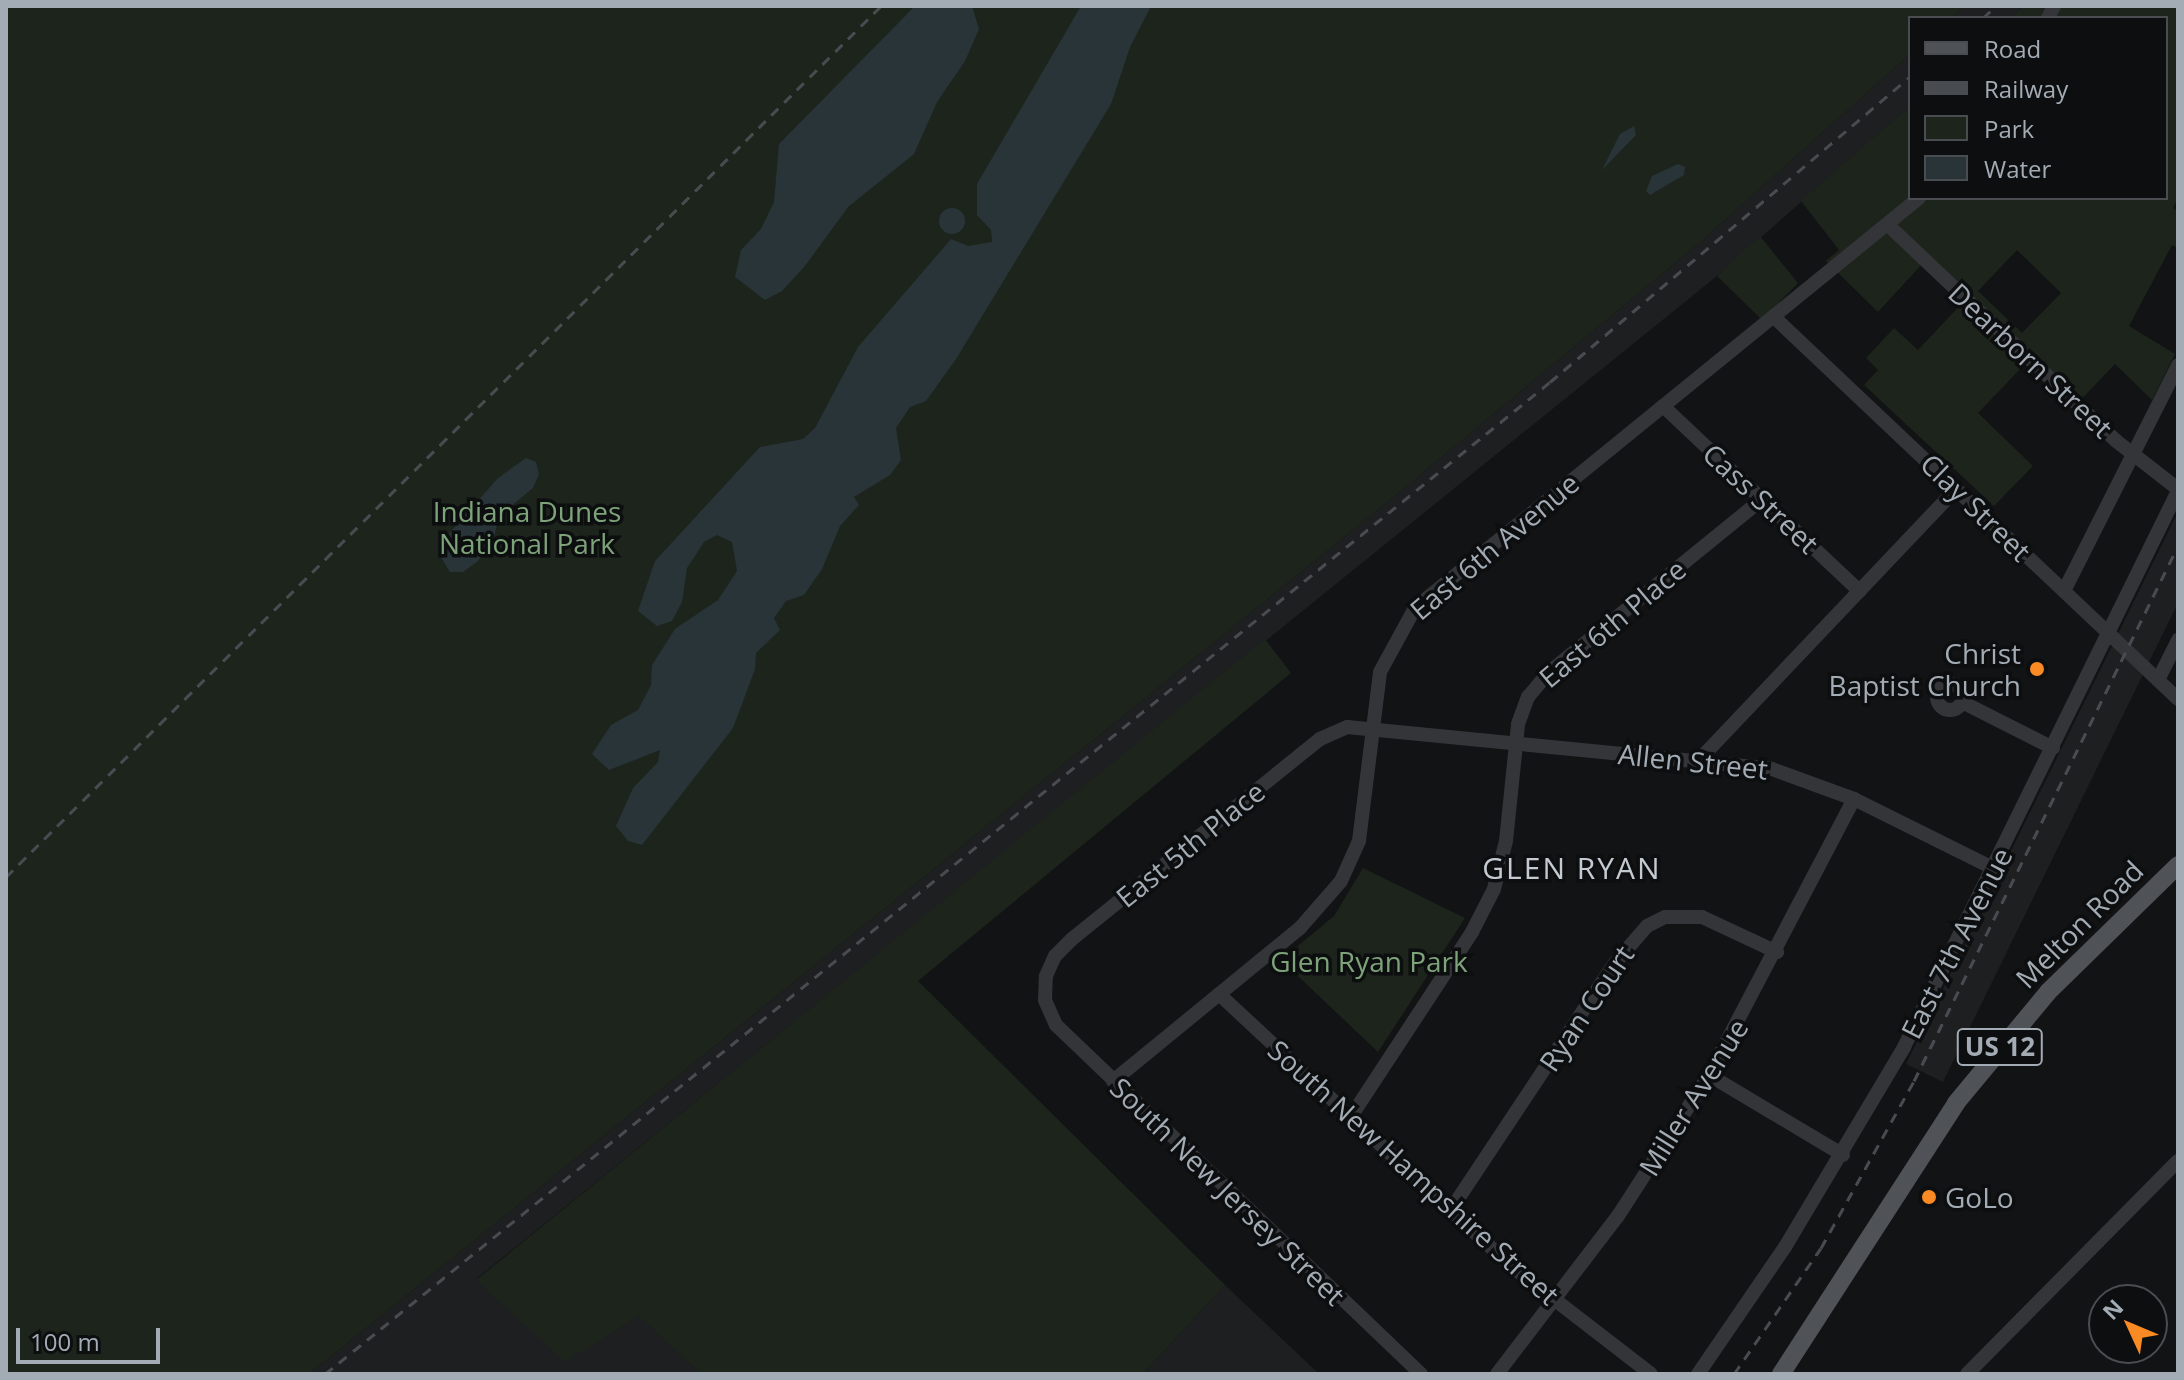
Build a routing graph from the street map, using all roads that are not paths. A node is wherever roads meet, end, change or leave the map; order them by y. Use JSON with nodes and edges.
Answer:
{"nodes":[{"id":1,"x":1917,"y":200,"type":"edge"},
{"id":2,"x":1888,"y":225,"type":"junction"},
{"id":3,"x":1774,"y":317,"type":"junction"},
{"id":4,"x":2178,"y":365,"type":"edge"},
{"id":5,"x":1663,"y":406,"type":"junction"},
{"id":6,"x":2133,"y":454,"type":"junction"},
{"id":7,"x":1957,"y":488,"type":"junction"},
{"id":8,"x":2178,"y":490,"type":"edge"},
{"id":9,"x":1762,"y":499,"type":"junction"},
{"id":10,"x":1859,"y":591,"type":"junction"},
{"id":11,"x":2064,"y":591,"type":"junction"},
{"id":12,"x":2109,"y":633,"type":"junction"},
{"id":13,"x":2178,"y":640,"type":"edge"},
{"id":14,"x":2158,"y":680,"type":"junction"},
{"id":15,"x":2178,"y":699,"type":"edge"},
{"id":16,"x":1962,"y":702,"type":"dead end"},
{"id":17,"x":1373,"y":729,"type":"junction"},
{"id":18,"x":1516,"y":742,"type":"junction"},
{"id":19,"x":2053,"y":748,"type":"junction"},
{"id":20,"x":1698,"y":761,"type":"junction"},
{"id":21,"x":1854,"y":799,"type":"junction"},
{"id":22,"x":2178,"y":865,"type":"edge"},
{"id":23,"x":1993,"y":868,"type":"junction"},
{"id":24,"x":1777,"y":952,"type":"junction"},
{"id":25,"x":1219,"y":994,"type":"junction"},
{"id":26,"x":1045,"y":1000,"type":"joint"},
{"id":27,"x":1709,"y":1075,"type":"junction"},
{"id":28,"x":1113,"y":1081,"type":"junction"},
{"id":29,"x":1350,"y":1118,"type":"junction"},
{"id":30,"x":1843,"y":1155,"type":"junction"},
{"id":31,"x":2178,"y":1161,"type":"edge"},
{"id":32,"x":1450,"y":1211,"type":"junction"},
{"id":33,"x":1557,"y":1302,"type":"junction"},
{"id":34,"x":1421,"y":1374,"type":"edge"},
{"id":35,"x":1497,"y":1374,"type":"edge"},
{"id":36,"x":1651,"y":1374,"type":"edge"},
{"id":37,"x":1698,"y":1374,"type":"edge"},
{"id":38,"x":1781,"y":1374,"type":"edge"},
{"id":39,"x":1967,"y":1374,"type":"edge"}],
"edges":[{"from":1,"to":2,"type":"street","name":"East 6th Avenue"},
{"from":2,"to":3,"type":"street","name":"East 6th Avenue"},
{"from":2,"to":6,"type":"street","name":"Dearborn Street"},
{"from":3,"to":5,"type":"street","name":"East 6th Avenue"},
{"from":3,"to":7,"type":"street","name":"Clay Street"},
{"from":4,"to":6,"type":"street"},
{"from":5,"to":9,"type":"street","name":"Cass Street"},
{"from":5,"to":17,"type":"street","name":"East 6th Avenue"},
{"from":6,"to":8,"type":"street","name":"Dearborn Street"},
{"from":6,"to":11,"type":"street"},
{"from":7,"to":10,"type":"street"},
{"from":7,"to":11,"type":"street","name":"Clay Street"},
{"from":8,"to":12,"type":"street","name":"East 7th Avenue"},
{"from":9,"to":10,"type":"street","name":"Cass Street"},
{"from":9,"to":18,"type":"street","name":"East 6th Place"},
{"from":10,"to":20,"type":"street"},
{"from":11,"to":12,"type":"street","name":"Clay Street"},
{"from":12,"to":14,"type":"street","name":"Clay Street"},
{"from":12,"to":19,"type":"street","name":"East 7th Avenue"},
{"from":13,"to":14,"type":"street"},
{"from":14,"to":15,"type":"street","name":"Clay Street"},
{"from":16,"to":19,"type":"street"},
{"from":17,"to":18,"type":"street","name":"Allen Street"},
{"from":17,"to":25,"type":"street","name":"East 6th Avenue"},
{"from":17,"to":26,"type":"street","name":"East 5th Place"},
{"from":18,"to":20,"type":"street","name":"Allen Street"},
{"from":18,"to":29,"type":"street","name":"East 6th Place"},
{"from":19,"to":23,"type":"street","name":"East 7th Avenue"},
{"from":20,"to":21,"type":"street","name":"Allen Street"},
{"from":21,"to":23,"type":"street","name":"Allen Street"},
{"from":21,"to":24,"type":"street","name":"Miller Avenue"},
{"from":22,"to":38,"type":"main road","name":"Melton Road","number":"US 12"},
{"from":23,"to":30,"type":"street","name":"East 7th Avenue"},
{"from":24,"to":27,"type":"street","name":"Miller Avenue"},
{"from":24,"to":32,"type":"street","name":"Ryan Court"},
{"from":25,"to":28,"type":"street","name":"East 6th Avenue"},
{"from":25,"to":29,"type":"street","name":"South New Hampshire Street"},
{"from":26,"to":28,"type":"street","name":"South New Jersey Street"},
{"from":27,"to":30,"type":"street"},
{"from":27,"to":33,"type":"street","name":"Miller Avenue"},
{"from":28,"to":34,"type":"street","name":"South New Jersey Street"},
{"from":29,"to":32,"type":"street","name":"South New Hampshire Street"},
{"from":30,"to":37,"type":"street","name":"East 7th Avenue"},
{"from":31,"to":39,"type":"street"},
{"from":32,"to":33,"type":"street","name":"South New Hampshire Street"},
{"from":33,"to":35,"type":"street","name":"Miller Avenue"},
{"from":33,"to":36,"type":"street","name":"South New Hampshire Street"}]}
